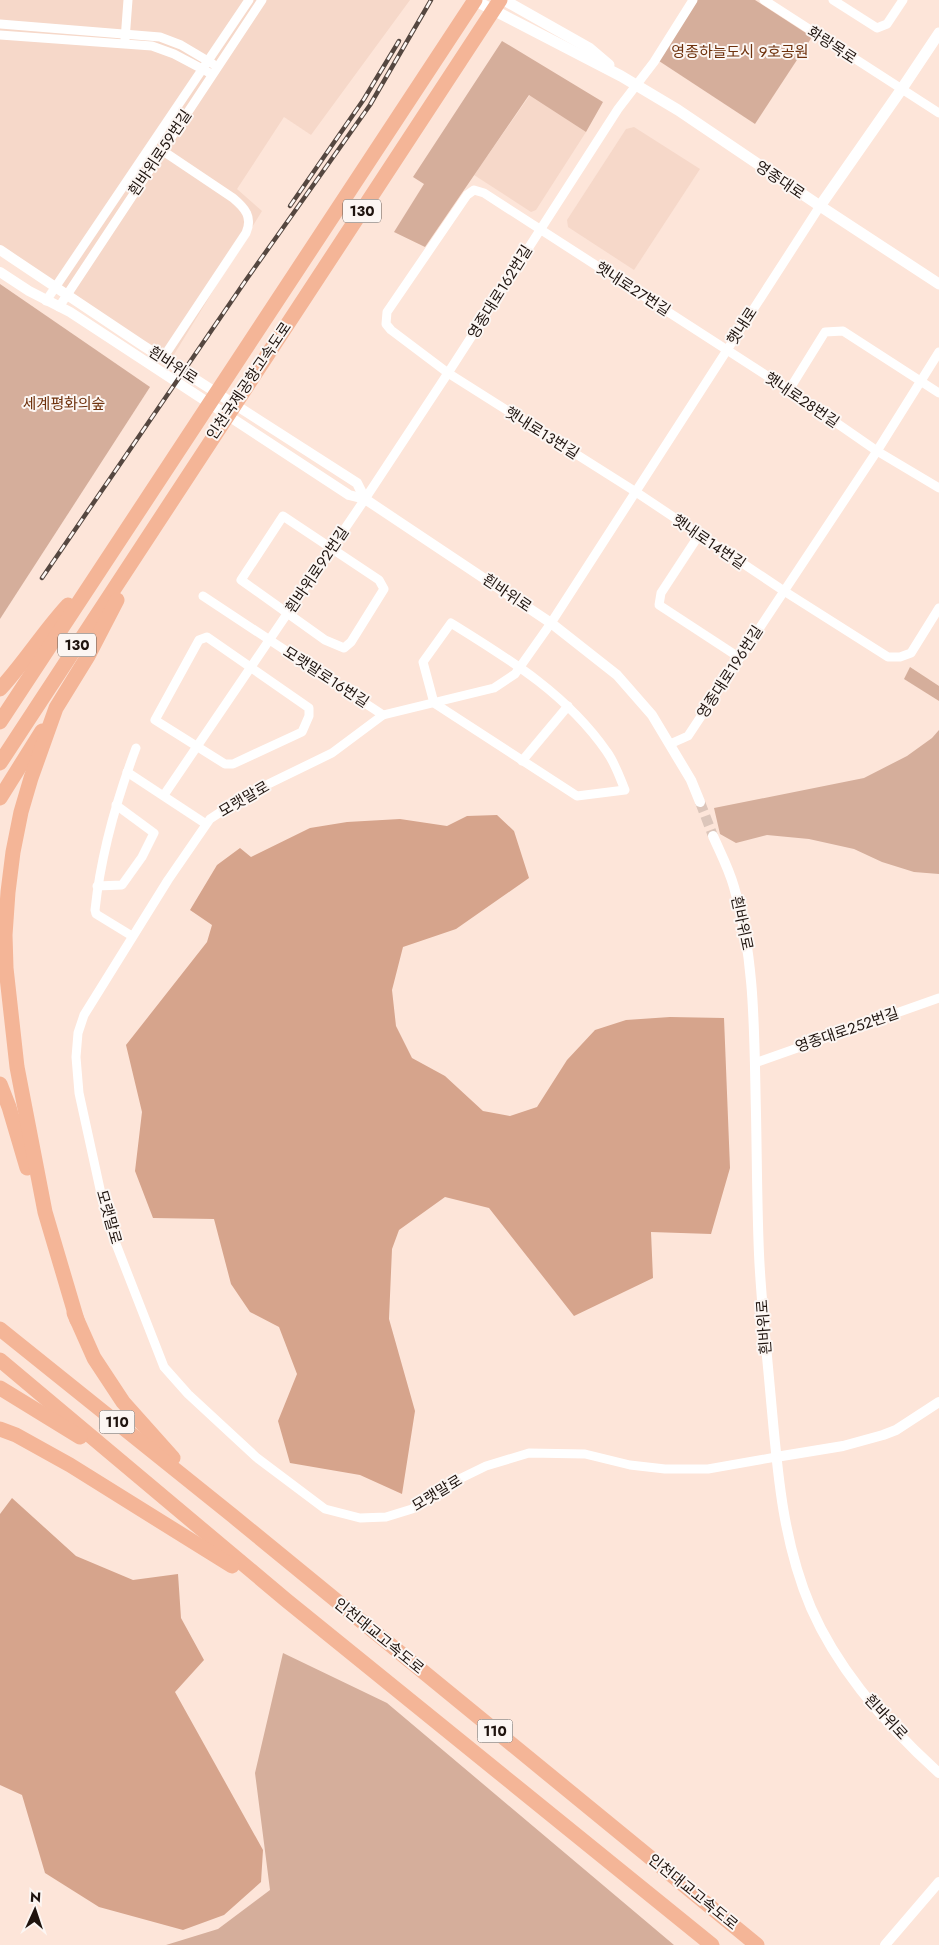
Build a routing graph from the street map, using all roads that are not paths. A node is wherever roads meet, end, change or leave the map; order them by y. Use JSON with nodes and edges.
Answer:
{"nodes":[{"id":1,"x":128,"y":0,"type":"edge"},
{"id":2,"x":249,"y":0,"type":"edge"},
{"id":3,"x":262,"y":0,"type":"edge"},
{"id":4,"x":474,"y":0,"type":"edge"},
{"id":5,"x":500,"y":0,"type":"edge"},
{"id":6,"x":504,"y":0,"type":"edge"},
{"id":7,"x":693,"y":0,"type":"edge"},
{"id":8,"x":764,"y":0,"type":"edge"},
{"id":9,"x":833,"y":0,"type":"edge"},
{"id":10,"x":903,"y":0,"type":"edge"},
{"id":11,"x":844,"y":3,"type":"edge"},
{"id":12,"x":0,"y":24,"type":"edge"},
{"id":13,"x":939,"y":33,"type":"edge"},
{"id":14,"x":126,"y":34,"type":"junction"},
{"id":15,"x":0,"y":35,"type":"edge"},
{"id":16,"x":125,"y":44,"type":"junction"},
{"id":17,"x":206,"y":66,"type":"junction"},
{"id":18,"x":215,"y":70,"type":"junction"},
{"id":19,"x":621,"y":76,"type":"junction"},
{"id":20,"x":636,"y":85,"type":"junction"},
{"id":21,"x":901,"y":90,"type":"junction"},
{"id":22,"x":939,"y":114,"type":"edge"},
{"id":23,"x":163,"y":151,"type":"junction"},
{"id":24,"x":820,"y":206,"type":"junction"},
{"id":25,"x":540,"y":229,"type":"junction"},
{"id":26,"x":0,"y":250,"type":"edge"},
{"id":27,"x":0,"y":272,"type":"edge"},
{"id":28,"x":939,"y":284,"type":"edge"},
{"id":29,"x":55,"y":288,"type":"junction"},
{"id":30,"x":66,"y":295,"type":"junction"},
{"id":31,"x":46,"y":301,"type":"junction"},
{"id":32,"x":59,"y":307,"type":"junction"},
{"id":33,"x":726,"y":350,"type":"junction"},
{"id":34,"x":939,"y":352,"type":"edge"},
{"id":35,"x":162,"y":358,"type":"junction"},
{"id":36,"x":448,"y":373,"type":"junction"},
{"id":37,"x":921,"y":382,"type":"junction"},
{"id":38,"x":789,"y":390,"type":"junction"},
{"id":39,"x":939,"y":394,"type":"edge"},
{"id":40,"x":877,"y":451,"type":"junction"},
{"id":41,"x":939,"y":488,"type":"edge"},
{"id":42,"x":636,"y":492,"type":"junction"},
{"id":43,"x":365,"y":499,"type":"junction"},
{"id":44,"x":154,"y":528,"type":"junction"},
{"id":45,"x":699,"y":535,"type":"junction"},
{"id":46,"x":332,"y":548,"type":"junction"},
{"id":47,"x":96,"y":575,"type":"junction"},
{"id":48,"x":784,"y":590,"type":"junction"},
{"id":49,"x":203,"y":596,"type":"dead end"},
{"id":50,"x":939,"y":608,"type":"edge"},
{"id":51,"x":288,"y":614,"type":"junction"},
{"id":52,"x":551,"y":623,"type":"junction"},
{"id":53,"x":269,"y":640,"type":"junction"},
{"id":54,"x":740,"y":658,"type":"junction"},
{"id":55,"x":520,"y":666,"type":"junction"},
{"id":56,"x":252,"y":668,"type":"junction"},
{"id":57,"x":0,"y":688,"type":"edge"},
{"id":58,"x":434,"y":703,"type":"junction"},
{"id":59,"x":568,"y":706,"type":"junction"},
{"id":60,"x":56,"y":708,"type":"junction"},
{"id":61,"x":383,"y":715,"type":"junction"},
{"id":62,"x":0,"y":722,"type":"edge"},
{"id":63,"x":670,"y":744,"type":"junction"},
{"id":64,"x":136,"y":748,"type":"dead end"},
{"id":65,"x":197,"y":748,"type":"junction"},
{"id":66,"x":522,"y":761,"type":"junction"},
{"id":67,"x":0,"y":763,"type":"edge"},
{"id":68,"x":127,"y":772,"type":"junction"},
{"id":69,"x":164,"y":795,"type":"junction"},
{"id":70,"x":0,"y":798,"type":"edge"},
{"id":71,"x":700,"y":802,"type":"tunnel mouth"},
{"id":72,"x":116,"y":805,"type":"junction"},
{"id":73,"x":206,"y":824,"type":"junction"},
{"id":74,"x":713,"y":836,"type":"tunnel mouth"},
{"id":75,"x":97,"y":886,"type":"junction"},
{"id":76,"x":132,"y":936,"type":"junction"},
{"id":77,"x":939,"y":998,"type":"edge"},
{"id":78,"x":755,"y":1063,"type":"junction"},
{"id":79,"x":0,"y":1084,"type":"edge"},
{"id":80,"x":77,"y":1320,"type":"junction"},
{"id":81,"x":0,"y":1329,"type":"edge"},
{"id":82,"x":0,"y":1360,"type":"edge"},
{"id":83,"x":0,"y":1388,"type":"edge"},
{"id":84,"x":939,"y":1402,"type":"edge"},
{"id":85,"x":0,"y":1429,"type":"edge"},
{"id":86,"x":776,"y":1457,"type":"junction"},
{"id":87,"x":118,"y":1459,"type":"junction"},
{"id":88,"x":233,"y":1516,"type":"junction"},
{"id":89,"x":286,"y":1600,"type":"junction"},
{"id":90,"x":939,"y":1773,"type":"edge"},
{"id":91,"x":939,"y":1882,"type":"edge"},
{"id":92,"x":712,"y":1945,"type":"edge"},
{"id":93,"x":757,"y":1945,"type":"edge"},
{"id":94,"x":885,"y":1945,"type":"edge"}],
"edges":[{"from":1,"to":14,"type":"street"},
{"from":2,"to":17,"type":"street","name":"흰바위로59번길"},
{"from":3,"to":18,"type":"street","name":"흰바위로59번길"},
{"from":4,"to":19,"type":"main road","name":"영종대로"},
{"from":4,"to":47,"type":"highway","name":"인천국제공항고속도로","number":"130"},
{"from":5,"to":44,"type":"highway","name":"인천국제공항고속도로","number":"130"},
{"from":6,"to":19,"type":"main road","name":"영종대로"},
{"from":7,"to":20,"type":"street","name":"영종대로162번길"},
{"from":8,"to":21,"type":"street","name":"화랑목로"},
{"from":9,"to":11,"type":"street"},
{"from":10,"to":11,"type":"street"},
{"from":12,"to":14,"type":"street"},
{"from":13,"to":21,"type":"main road","name":"햇내로"},
{"from":14,"to":16,"type":"street"},
{"from":14,"to":17,"type":"street"},
{"from":15,"to":16,"type":"street"},
{"from":16,"to":17,"type":"street"},
{"from":17,"to":18,"type":"street"},
{"from":17,"to":29,"type":"street","name":"흰바위로59번길"},
{"from":18,"to":23,"type":"street","name":"흰바위로59번길"},
{"from":19,"to":20,"type":"main road","name":"영종대로"},
{"from":20,"to":24,"type":"main road","name":"영종대로"},
{"from":20,"to":25,"type":"street","name":"영종대로162번길"},
{"from":21,"to":22,"type":"street","name":"화랑목로"},
{"from":21,"to":24,"type":"main road","name":"햇내로"},
{"from":23,"to":30,"type":"street","name":"흰바위로59번길"},
{"from":23,"to":35,"type":"street"},
{"from":24,"to":28,"type":"main road","name":"영종대로"},
{"from":24,"to":33,"type":"street","name":"햇내로"},
{"from":25,"to":33,"type":"street","name":"햇내로27번길"},
{"from":25,"to":36,"type":"street","name":"영종대로162번길"},
{"from":25,"to":36,"type":"street","name":"햇내로27번길"},
{"from":26,"to":29,"type":"street","name":"흰바위로"},
{"from":27,"to":31,"type":"street","name":"흰바위로"},
{"from":29,"to":30,"type":"street","name":"흰바위로"},
{"from":29,"to":31,"type":"street","name":"흰바위로59번길"},
{"from":30,"to":32,"type":"street","name":"흰바위로59번길"},
{"from":30,"to":35,"type":"street","name":"흰바위로"},
{"from":31,"to":32,"type":"street","name":"흰바위로"},
{"from":32,"to":43,"type":"street","name":"흰바위로"},
{"from":33,"to":38,"type":"street","name":"햇내로28번길"},
{"from":33,"to":42,"type":"street","name":"햇내로"},
{"from":34,"to":37,"type":"street","name":"영종대로196번길"},
{"from":35,"to":43,"type":"street","name":"흰바위로"},
{"from":36,"to":42,"type":"street","name":"햇내로13번길"},
{"from":36,"to":43,"type":"street","name":"영종대로162번길"},
{"from":37,"to":38,"type":"street"},
{"from":37,"to":39,"type":"street"},
{"from":37,"to":40,"type":"street","name":"영종대로196번길"},
{"from":38,"to":40,"type":"street","name":"햇내로28번길"},
{"from":40,"to":41,"type":"street"},
{"from":40,"to":48,"type":"street","name":"영종대로196번길"},
{"from":42,"to":45,"type":"street","name":"햇내로14번길"},
{"from":42,"to":52,"type":"street","name":"햇내로"},
{"from":43,"to":46,"type":"street","name":"흰바위로92번길"},
{"from":43,"to":52,"type":"street","name":"흰바위로"},
{"from":44,"to":60,"type":"highway"},
{"from":44,"to":67,"type":"highway","name":"인천국제공항고속도로","number":"130"},
{"from":45,"to":48,"type":"street","name":"햇내로14번길"},
{"from":45,"to":54,"type":"street"},
{"from":46,"to":51,"type":"street","name":"흰바위로92번길"},
{"from":46,"to":51,"type":"street"},
{"from":46,"to":51,"type":"street"},
{"from":47,"to":57,"type":"highway"},
{"from":47,"to":62,"type":"highway","name":"인천국제공항고속도로","number":"130"},
{"from":48,"to":50,"type":"street"},
{"from":48,"to":54,"type":"street","name":"영종대로196번길"},
{"from":49,"to":53,"type":"street","name":"모랫말로16번길"},
{"from":51,"to":53,"type":"street","name":"흰바위로92번길"},
{"from":52,"to":55,"type":"street","name":"모랫말로"},
{"from":52,"to":63,"type":"street","name":"흰바위로"},
{"from":53,"to":56,"type":"street","name":"모랫말로16번길"},
{"from":53,"to":61,"type":"street","name":"모랫말로16번길"},
{"from":54,"to":63,"type":"street","name":"영종대로196번길"},
{"from":55,"to":58,"type":"street","name":"모랫말로"},
{"from":55,"to":58,"type":"street"},
{"from":55,"to":59,"type":"street"},
{"from":56,"to":65,"type":"street","name":"모랫말로16번길"},
{"from":56,"to":65,"type":"street"},
{"from":56,"to":65,"type":"street"},
{"from":58,"to":61,"type":"street","name":"모랫말로"},
{"from":58,"to":66,"type":"street"},
{"from":59,"to":66,"type":"street"},
{"from":59,"to":66,"type":"street"},
{"from":60,"to":70,"type":"highway"},
{"from":60,"to":80,"type":"highway"},
{"from":61,"to":73,"type":"street","name":"모랫말로"},
{"from":63,"to":71,"type":"street","name":"흰바위로"},
{"from":64,"to":68,"type":"street"},
{"from":65,"to":69,"type":"street","name":"모랫말로16번길"},
{"from":68,"to":69,"type":"street"},
{"from":68,"to":72,"type":"street"},
{"from":69,"to":73,"type":"street"},
{"from":72,"to":75,"type":"street"},
{"from":72,"to":75,"type":"street"},
{"from":73,"to":76,"type":"street","name":"모랫말로"},
{"from":74,"to":78,"type":"street","name":"흰바위로"},
{"from":75,"to":76,"type":"street"},
{"from":76,"to":86,"type":"street","name":"모랫말로"},
{"from":77,"to":78,"type":"street","name":"영종대로252번길"},
{"from":78,"to":86,"type":"street","name":"흰바위로"},
{"from":79,"to":80,"type":"highway"},
{"from":80,"to":88,"type":"highway"},
{"from":81,"to":88,"type":"highway","name":"인천대교고속도로","number":"110"},
{"from":82,"to":87,"type":"highway","name":"인천대교고속도로","number":"110"},
{"from":83,"to":87,"type":"highway"},
{"from":84,"to":86,"type":"street"},
{"from":85,"to":89,"type":"highway"},
{"from":86,"to":90,"type":"street","name":"흰바위로"},
{"from":87,"to":89,"type":"highway","name":"인천대교고속도로","number":"110"},
{"from":88,"to":93,"type":"highway","name":"인천대교고속도로","number":"110"},
{"from":89,"to":92,"type":"highway","name":"인천대교고속도로","number":"110"},
{"from":91,"to":94,"type":"street"}]}
